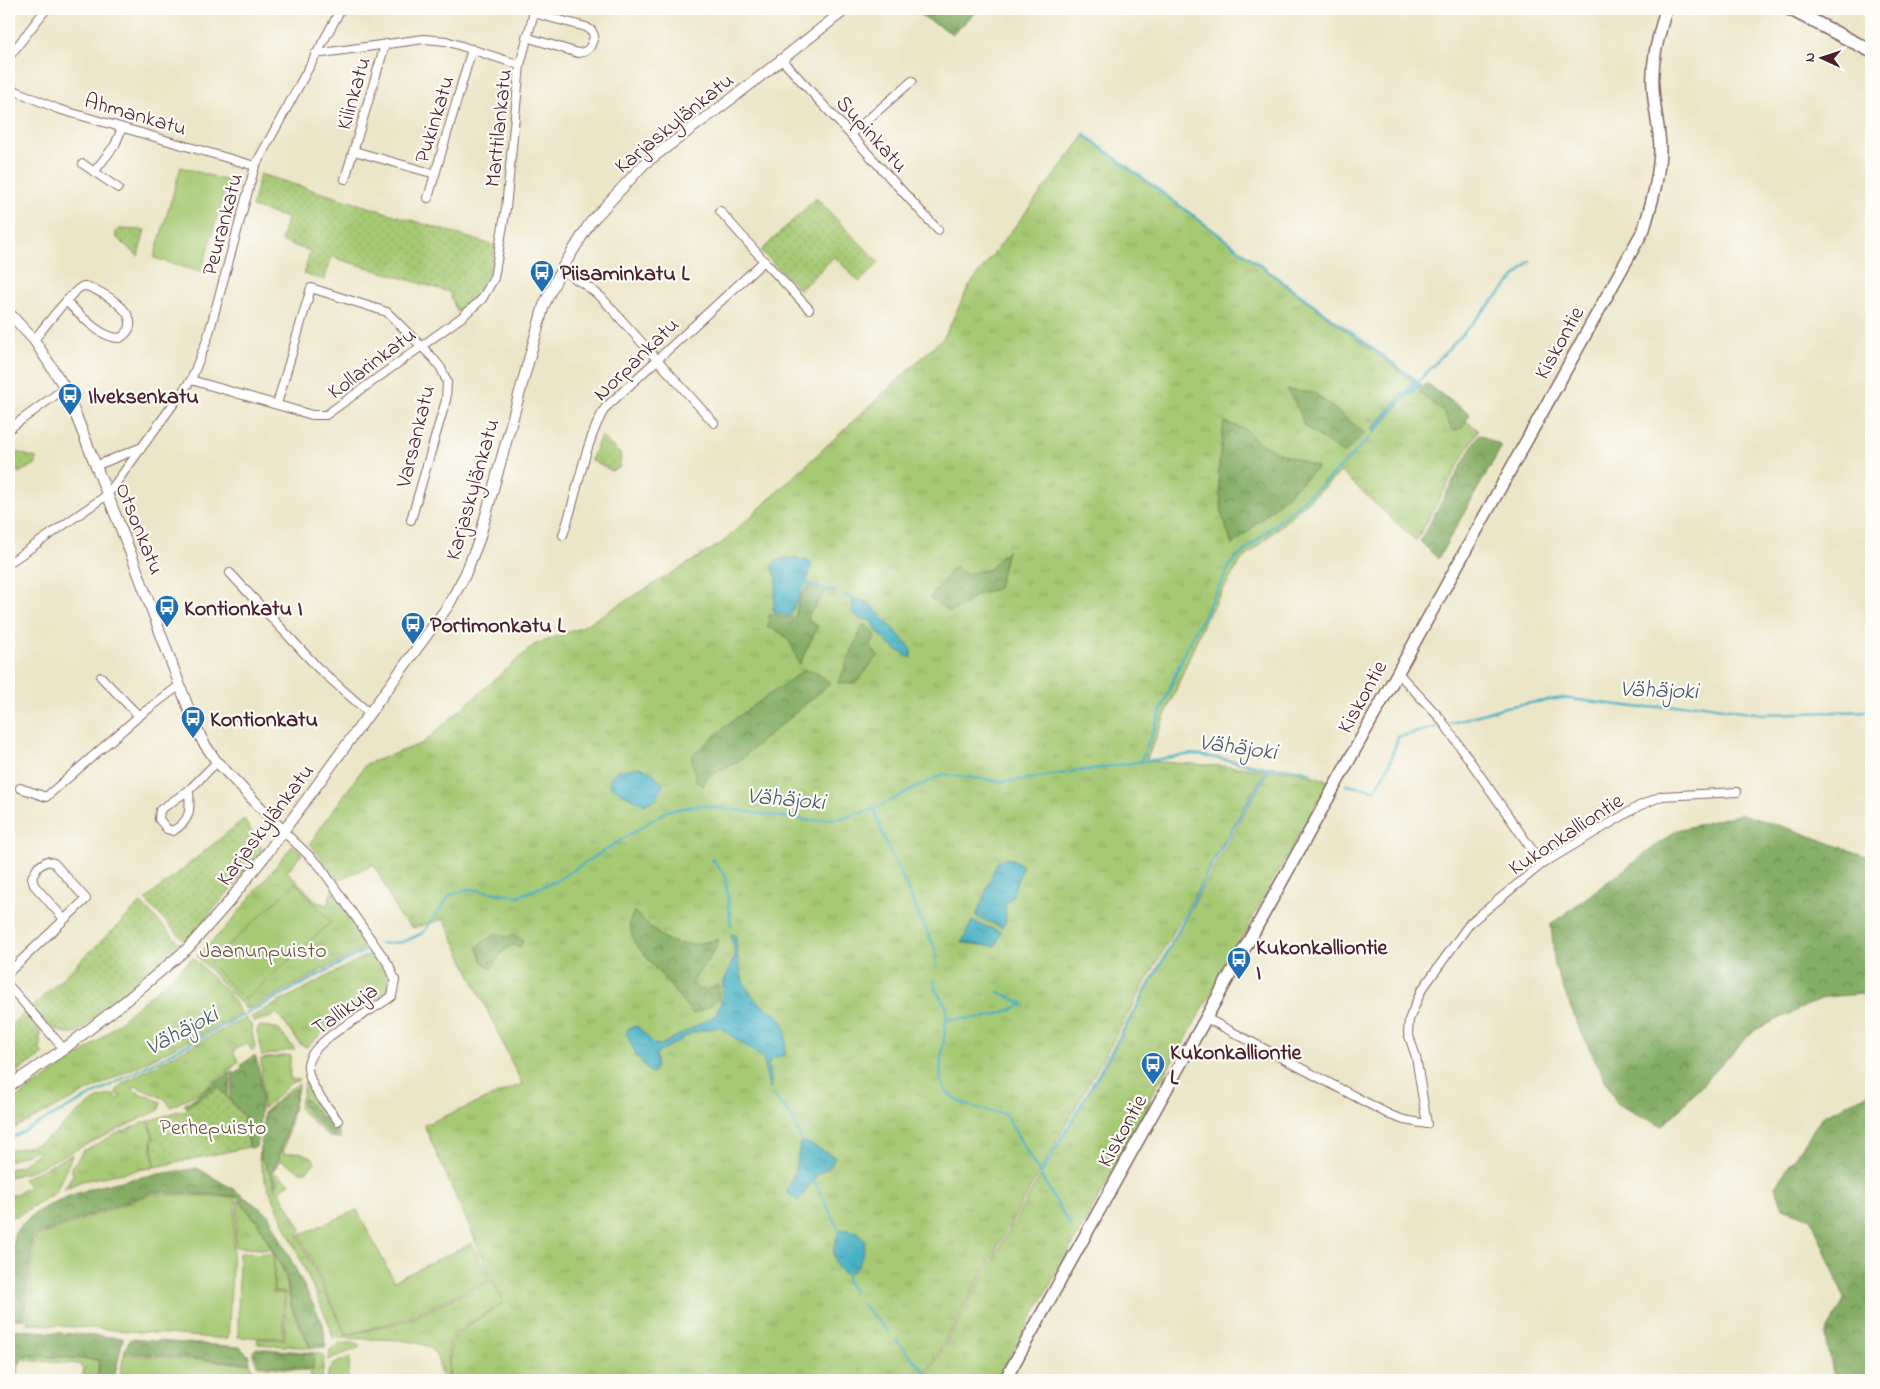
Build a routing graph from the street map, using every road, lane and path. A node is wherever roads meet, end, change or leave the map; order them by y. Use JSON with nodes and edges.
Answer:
{"nodes":[{"id":1,"x":46,"y":9,"type":"edge"},
{"id":2,"x":341,"y":9,"type":"edge"},
{"id":3,"x":846,"y":9,"type":"edge"},
{"id":4,"x":1666,"y":9,"type":"edge"},
{"id":5,"x":1790,"y":9,"type":"edge"},
{"id":6,"x":534,"y":11,"type":"edge"},
{"id":7,"x":526,"y":37,"type":"junction"},
{"id":8,"x":385,"y":45,"type":"junction"},
{"id":9,"x":472,"y":49,"type":"junction"},
{"id":10,"x":1871,"y":51,"type":"edge"},
{"id":11,"x":315,"y":54,"type":"junction"},
{"id":12,"x":9,"y":57,"type":"edge"},
{"id":13,"x":782,"y":60,"type":"junction"},
{"id":14,"x":520,"y":65,"type":"junction"},
{"id":15,"x":912,"y":81,"type":"dead end"},
{"id":16,"x":9,"y":88,"type":"edge"},
{"id":17,"x":122,"y":128,"type":"junction"},
{"id":18,"x":851,"y":134,"type":"junction"},
{"id":19,"x":354,"y":151,"type":"junction"},
{"id":20,"x":83,"y":164,"type":"dead end"},
{"id":21,"x":255,"y":166,"type":"junction"},
{"id":22,"x":94,"y":172,"type":"junction"},
{"id":23,"x":435,"y":174,"type":"junction"},
{"id":24,"x":345,"y":179,"type":"dead end"},
{"id":25,"x":118,"y":188,"type":"dead end"},
{"id":26,"x":428,"y":198,"type":"dead end"},
{"id":27,"x":720,"y":211,"type":"dead end"},
{"id":28,"x":9,"y":217,"type":"edge"},
{"id":29,"x":9,"y":224,"type":"edge"},
{"id":30,"x":938,"y":230,"type":"dead end"},
{"id":31,"x":500,"y":251,"type":"joint"},
{"id":32,"x":764,"y":261,"type":"junction"},
{"id":33,"x":561,"y":270,"type":"junction"},
{"id":34,"x":66,"y":302,"type":"junction"},
{"id":35,"x":809,"y":309,"type":"dead end"},
{"id":36,"x":9,"y":313,"type":"edge"},
{"id":37,"x":34,"y":340,"type":"junction"},
{"id":38,"x":421,"y":346,"type":"junction"},
{"id":39,"x":658,"y":360,"type":"junction"},
{"id":40,"x":190,"y":380,"type":"junction"},
{"id":41,"x":65,"y":388,"type":"junction"},
{"id":42,"x":277,"y":404,"type":"junction"},
{"id":43,"x":714,"y":423,"type":"dead end"},
{"id":44,"x":9,"y":429,"type":"edge"},
{"id":45,"x":140,"y":448,"type":"junction"},
{"id":46,"x":95,"y":466,"type":"junction"},
{"id":47,"x":107,"y":495,"type":"junction"},
{"id":48,"x":411,"y":520,"type":"dead end"},
{"id":49,"x":563,"y":535,"type":"dead end"},
{"id":50,"x":9,"y":563,"type":"edge"},
{"id":51,"x":230,"y":573,"type":"dead end"},
{"id":52,"x":1397,"y":672,"type":"junction"},
{"id":53,"x":101,"y":677,"type":"dead end"},
{"id":54,"x":180,"y":685,"type":"junction"},
{"id":55,"x":369,"y":713,"type":"junction"},
{"id":56,"x":139,"y":716,"type":"junction"},
{"id":57,"x":217,"y":762,"type":"junction"},
{"id":58,"x":20,"y":788,"type":"dead end"},
{"id":59,"x":189,"y":790,"type":"junction"},
{"id":60,"x":1736,"y":792,"type":"dead end"},
{"id":61,"x":283,"y":831,"type":"junction"},
{"id":62,"x":1542,"y":864,"type":"junction"},
{"id":63,"x":64,"y":919,"type":"junction"},
{"id":64,"x":9,"y":972,"type":"edge"},
{"id":65,"x":9,"y":986,"type":"edge"},
{"id":66,"x":1206,"y":1018,"type":"junction"},
{"id":67,"x":64,"y":1049,"type":"junction"},
{"id":68,"x":9,"y":1086,"type":"edge"},
{"id":69,"x":338,"y":1121,"type":"dead end"},
{"id":70,"x":1005,"y":1380,"type":"edge"}],
"edges":[{"from":1,"to":12,"type":"street"},
{"from":2,"to":11,"type":"street","name":"Peurankatu"},
{"from":3,"to":13,"type":"street","name":"Karjaskylänkatu"},
{"from":4,"to":52,"type":"main road","name":"Kiskontie"},
{"from":5,"to":10,"type":"main road"},
{"from":6,"to":7,"type":"street","name":"Marttilankatu"},
{"from":6,"to":7,"type":"street"},
{"from":7,"to":14,"type":"street","name":"Marttilankatu"},
{"from":8,"to":9,"type":"street"},
{"from":8,"to":11,"type":"street"},
{"from":8,"to":19,"type":"street","name":"Kilinkatu"},
{"from":9,"to":14,"type":"street"},
{"from":9,"to":23,"type":"street","name":"Pukinkatu"},
{"from":11,"to":21,"type":"street","name":"Peurankatu"},
{"from":13,"to":18,"type":"street","name":"Supinkatu"},
{"from":13,"to":33,"type":"street","name":"Karjaskylänkatu"},
{"from":14,"to":31,"type":"street","name":"Marttilankatu"},
{"from":15,"to":18,"type":"street"},
{"from":16,"to":17,"type":"street","name":"Ahmankatu"},
{"from":17,"to":21,"type":"street","name":"Ahmankatu"},
{"from":17,"to":22,"type":"street"},
{"from":18,"to":30,"type":"street","name":"Supinkatu"},
{"from":19,"to":23,"type":"street","name":"Kilinkatu"},
{"from":19,"to":24,"type":"street","name":"Kilinkatu"},
{"from":20,"to":22,"type":"street"},
{"from":21,"to":40,"type":"street","name":"Peurankatu"},
{"from":22,"to":25,"type":"street"},
{"from":23,"to":26,"type":"street","name":"Pukinkatu"},
{"from":27,"to":32,"type":"street"},
{"from":28,"to":29,"type":"street"},
{"from":31,"to":38,"type":"street","name":"Kollarinkatu"},
{"from":32,"to":35,"type":"street"},
{"from":32,"to":39,"type":"street","name":"Norpankatu"},
{"from":33,"to":39,"type":"street"},
{"from":33,"to":55,"type":"street","name":"Karjaskylänkatu"},
{"from":34,"to":34,"type":"street"},
{"from":34,"to":37,"type":"street"},
{"from":36,"to":37,"type":"street","name":"Otsonkatu"},
{"from":37,"to":41,"type":"street","name":"Otsonkatu"},
{"from":38,"to":42,"type":"street","name":"Kollarinkatu"},
{"from":38,"to":42,"type":"street","name":"Varsankatu"},
{"from":38,"to":48,"type":"street","name":"Varsankatu"},
{"from":39,"to":43,"type":"street"},
{"from":39,"to":49,"type":"street","name":"Norpankatu"},
{"from":40,"to":42,"type":"street","name":"Kollarinkatu"},
{"from":40,"to":45,"type":"street","name":"Peurankatu"},
{"from":41,"to":44,"type":"street"},
{"from":41,"to":46,"type":"street","name":"Otsonkatu"},
{"from":45,"to":46,"type":"street"},
{"from":45,"to":47,"type":"street","name":"Peurankatu"},
{"from":46,"to":47,"type":"street","name":"Otsonkatu"},
{"from":47,"to":50,"type":"street","name":"Peurankatu"},
{"from":47,"to":54,"type":"street","name":"Otsonkatu"},
{"from":51,"to":55,"type":"street"},
{"from":52,"to":62,"type":"street"},
{"from":52,"to":66,"type":"main road","name":"Kiskontie"},
{"from":53,"to":56,"type":"street"},
{"from":54,"to":56,"type":"street"},
{"from":54,"to":57,"type":"street","name":"Otsonkatu"},
{"from":55,"to":61,"type":"street","name":"Karjaskylänkatu"},
{"from":56,"to":58,"type":"street"},
{"from":57,"to":59,"type":"street"},
{"from":57,"to":61,"type":"street","name":"Otsonkatu"},
{"from":59,"to":59,"type":"street"},
{"from":60,"to":62,"type":"street","name":"Kukonkalliontie"},
{"from":61,"to":67,"type":"street","name":"Karjaskylänkatu"},
{"from":61,"to":69,"type":"street","name":"Tallikuja"},
{"from":62,"to":66,"type":"street","name":"Kukonkalliontie"},
{"from":63,"to":63,"type":"street"},
{"from":63,"to":64,"type":"street"},
{"from":65,"to":67,"type":"street"},
{"from":66,"to":70,"type":"main road","name":"Kiskontie"},
{"from":67,"to":68,"type":"street","name":"Karjaskylänkatu"}]}
